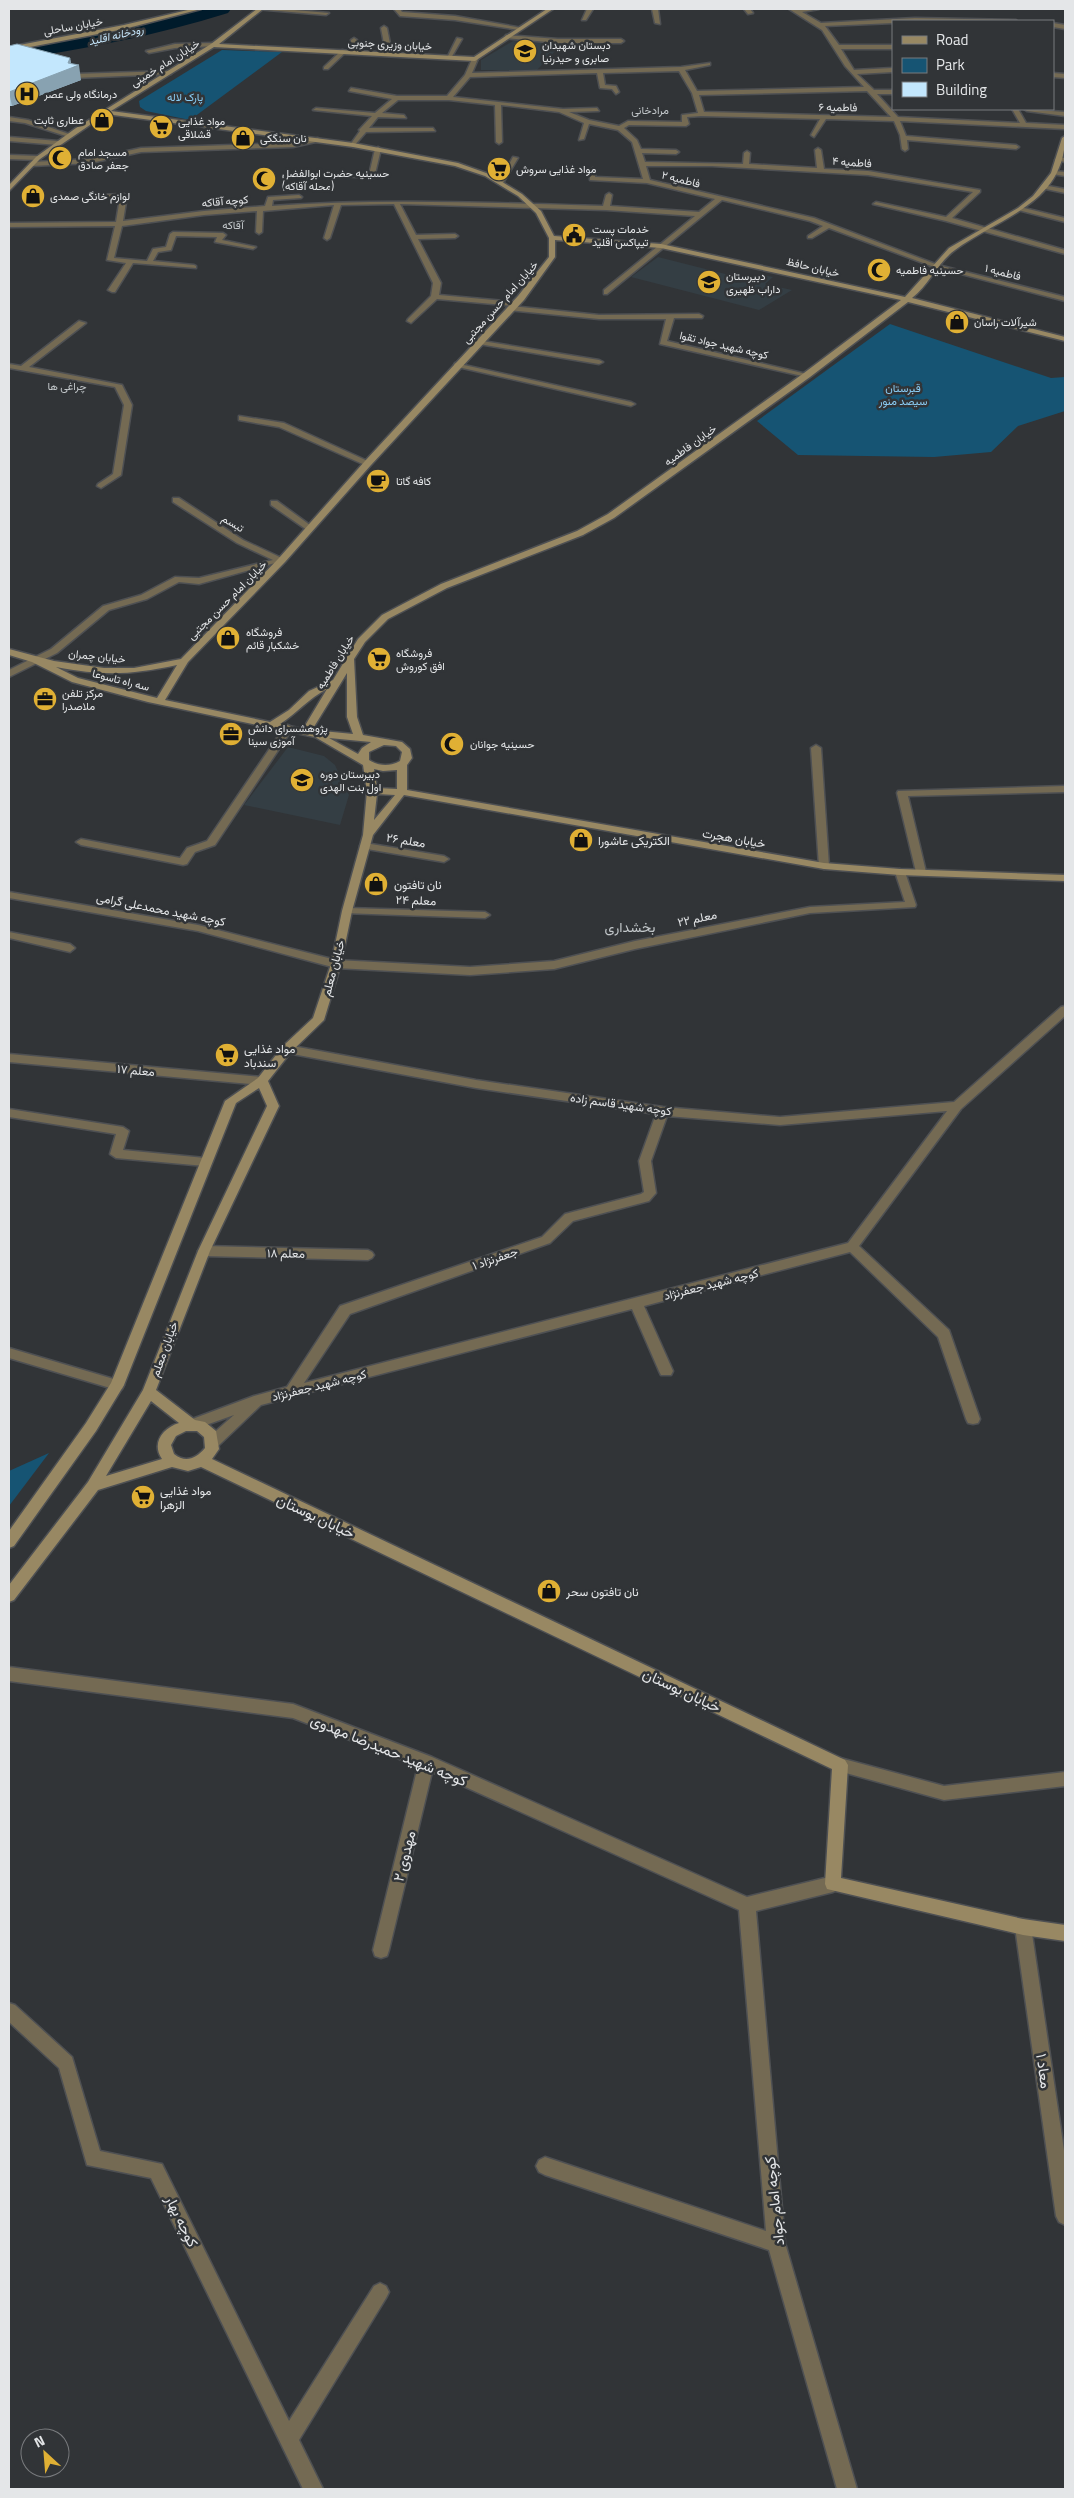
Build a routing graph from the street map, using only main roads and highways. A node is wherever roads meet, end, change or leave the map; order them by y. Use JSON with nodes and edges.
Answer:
{"nodes":[{"id":1,"x":198,"y":9,"type":"edge"},
{"id":2,"x":259,"y":9,"type":"edge"},
{"id":3,"x":550,"y":9,"type":"edge"},
{"id":4,"x":213,"y":45,"type":"junction"},
{"id":5,"x":9,"y":49,"type":"edge"},
{"id":6,"x":104,"y":112,"type":"junction"},
{"id":7,"x":1064,"y":141,"type":"edge"},
{"id":8,"x":1061,"y":160,"type":"edge"},
{"id":9,"x":9,"y":189,"type":"edge"},
{"id":10,"x":552,"y":238,"type":"junction"},
{"id":11,"x":906,"y":299,"type":"junction"},
{"id":12,"x":1065,"y":339,"type":"edge"},
{"id":13,"x":9,"y":652,"type":"edge"},
{"id":14,"x":184,"y":660,"type":"junction"},
{"id":15,"x":36,"y":661,"type":"junction"},
{"id":16,"x":351,"y":661,"type":"junction"},
{"id":17,"x":335,"y":682,"type":"junction"},
{"id":18,"x":160,"y":701,"type":"junction"},
{"id":19,"x":273,"y":724,"type":"junction"},
{"id":20,"x":310,"y":733,"type":"junction"},
{"id":21,"x":359,"y":737,"type":"junction"},
{"id":22,"x":385,"y":742,"type":"junction"},
{"id":23,"x":366,"y":763,"type":"junction"},
{"id":24,"x":402,"y":764,"type":"junction"},
{"id":25,"x":372,"y":791,"type":"junction"},
{"id":26,"x":402,"y":792,"type":"junction"},
{"id":27,"x":366,"y":841,"type":"junction"},
{"id":28,"x":1065,"y":878,"type":"edge"},
{"id":29,"x":262,"y":1081,"type":"junction"},
{"id":30,"x":149,"y":1392,"type":"junction"},
{"id":31,"x":192,"y":1425,"type":"junction"},
{"id":32,"x":202,"y":1461,"type":"junction"},
{"id":33,"x":171,"y":1462,"type":"junction"},
{"id":34,"x":94,"y":1486,"type":"junction"},
{"id":35,"x":9,"y":1542,"type":"edge"},
{"id":36,"x":9,"y":1596,"type":"edge"},
{"id":37,"x":1065,"y":1933,"type":"edge"}],
"edges":[{"from":1,"to":5,"type":"main road","name":"خیابان ساحلی"},
{"from":2,"to":4,"type":"main road","name":"خیابان امام خمینی"},
{"from":3,"to":4,"type":"main road","name":"خیابان وزیری جنوبی"},
{"from":4,"to":6,"type":"main road","name":"خیابان امام خمینی"},
{"from":6,"to":9,"type":"main road","name":"خیابان امام خمینی"},
{"from":6,"to":10,"type":"main road"},
{"from":7,"to":8,"type":"main road","name":"خیابان فاطمیه"},
{"from":8,"to":11,"type":"main road","name":"خیابان فاطمیه"},
{"from":10,"to":11,"type":"main road","name":"خیابان حافظ"},
{"from":10,"to":14,"type":"main road","name":"خیابان امام حسن مجتبی"},
{"from":11,"to":12,"type":"main road","name":"خیابان حافظ"},
{"from":11,"to":16,"type":"main road","name":"خیابان فاطمیه"},
{"from":13,"to":15,"type":"main road","name":"خیابان چمران"},
{"from":14,"to":15,"type":"main road","name":"خیابان چمران"},
{"from":14,"to":18,"type":"main road","name":"سه راه تاسوعا"},
{"from":15,"to":18,"type":"main road","name":"سه راه تاسوعا"},
{"from":16,"to":17,"type":"main road","name":"خیابان فاطمیه"},
{"from":16,"to":21,"type":"main road"},
{"from":17,"to":19,"type":"main road"},
{"from":17,"to":20,"type":"main road","name":"خیابان فاطمیه"},
{"from":18,"to":19,"type":"main road"},
{"from":19,"to":20,"type":"main road"},
{"from":20,"to":21,"type":"main road"},
{"from":20,"to":23,"type":"main road"},
{"from":21,"to":22,"type":"main road"},
{"from":22,"to":23,"type":"main road"},
{"from":22,"to":24,"type":"main road"},
{"from":23,"to":24,"type":"main road"},
{"from":23,"to":25,"type":"main road","name":"خیابان معلم"},
{"from":24,"to":26,"type":"main road"},
{"from":25,"to":26,"type":"main road","name":"خیابان هجرت"},
{"from":25,"to":27,"type":"main road","name":"خیابان معلم"},
{"from":26,"to":27,"type":"main road","name":"خیابان معلم"},
{"from":26,"to":28,"type":"main road","name":"خیابان هجرت"},
{"from":27,"to":29,"type":"main road","name":"خیابان معلم"},
{"from":29,"to":30,"type":"main road","name":"خیابان معلم"},
{"from":29,"to":35,"type":"main road","name":"خیابان معلم"},
{"from":30,"to":31,"type":"main road"},
{"from":30,"to":34,"type":"main road","name":"خیابان معلم"},
{"from":31,"to":32,"type":"main road"},
{"from":31,"to":33,"type":"main road"},
{"from":32,"to":33,"type":"main road"},
{"from":32,"to":37,"type":"main road","name":"خیابان بوستان"},
{"from":33,"to":34,"type":"main road"},
{"from":34,"to":36,"type":"main road","name":"خیابان معلم"}]}
